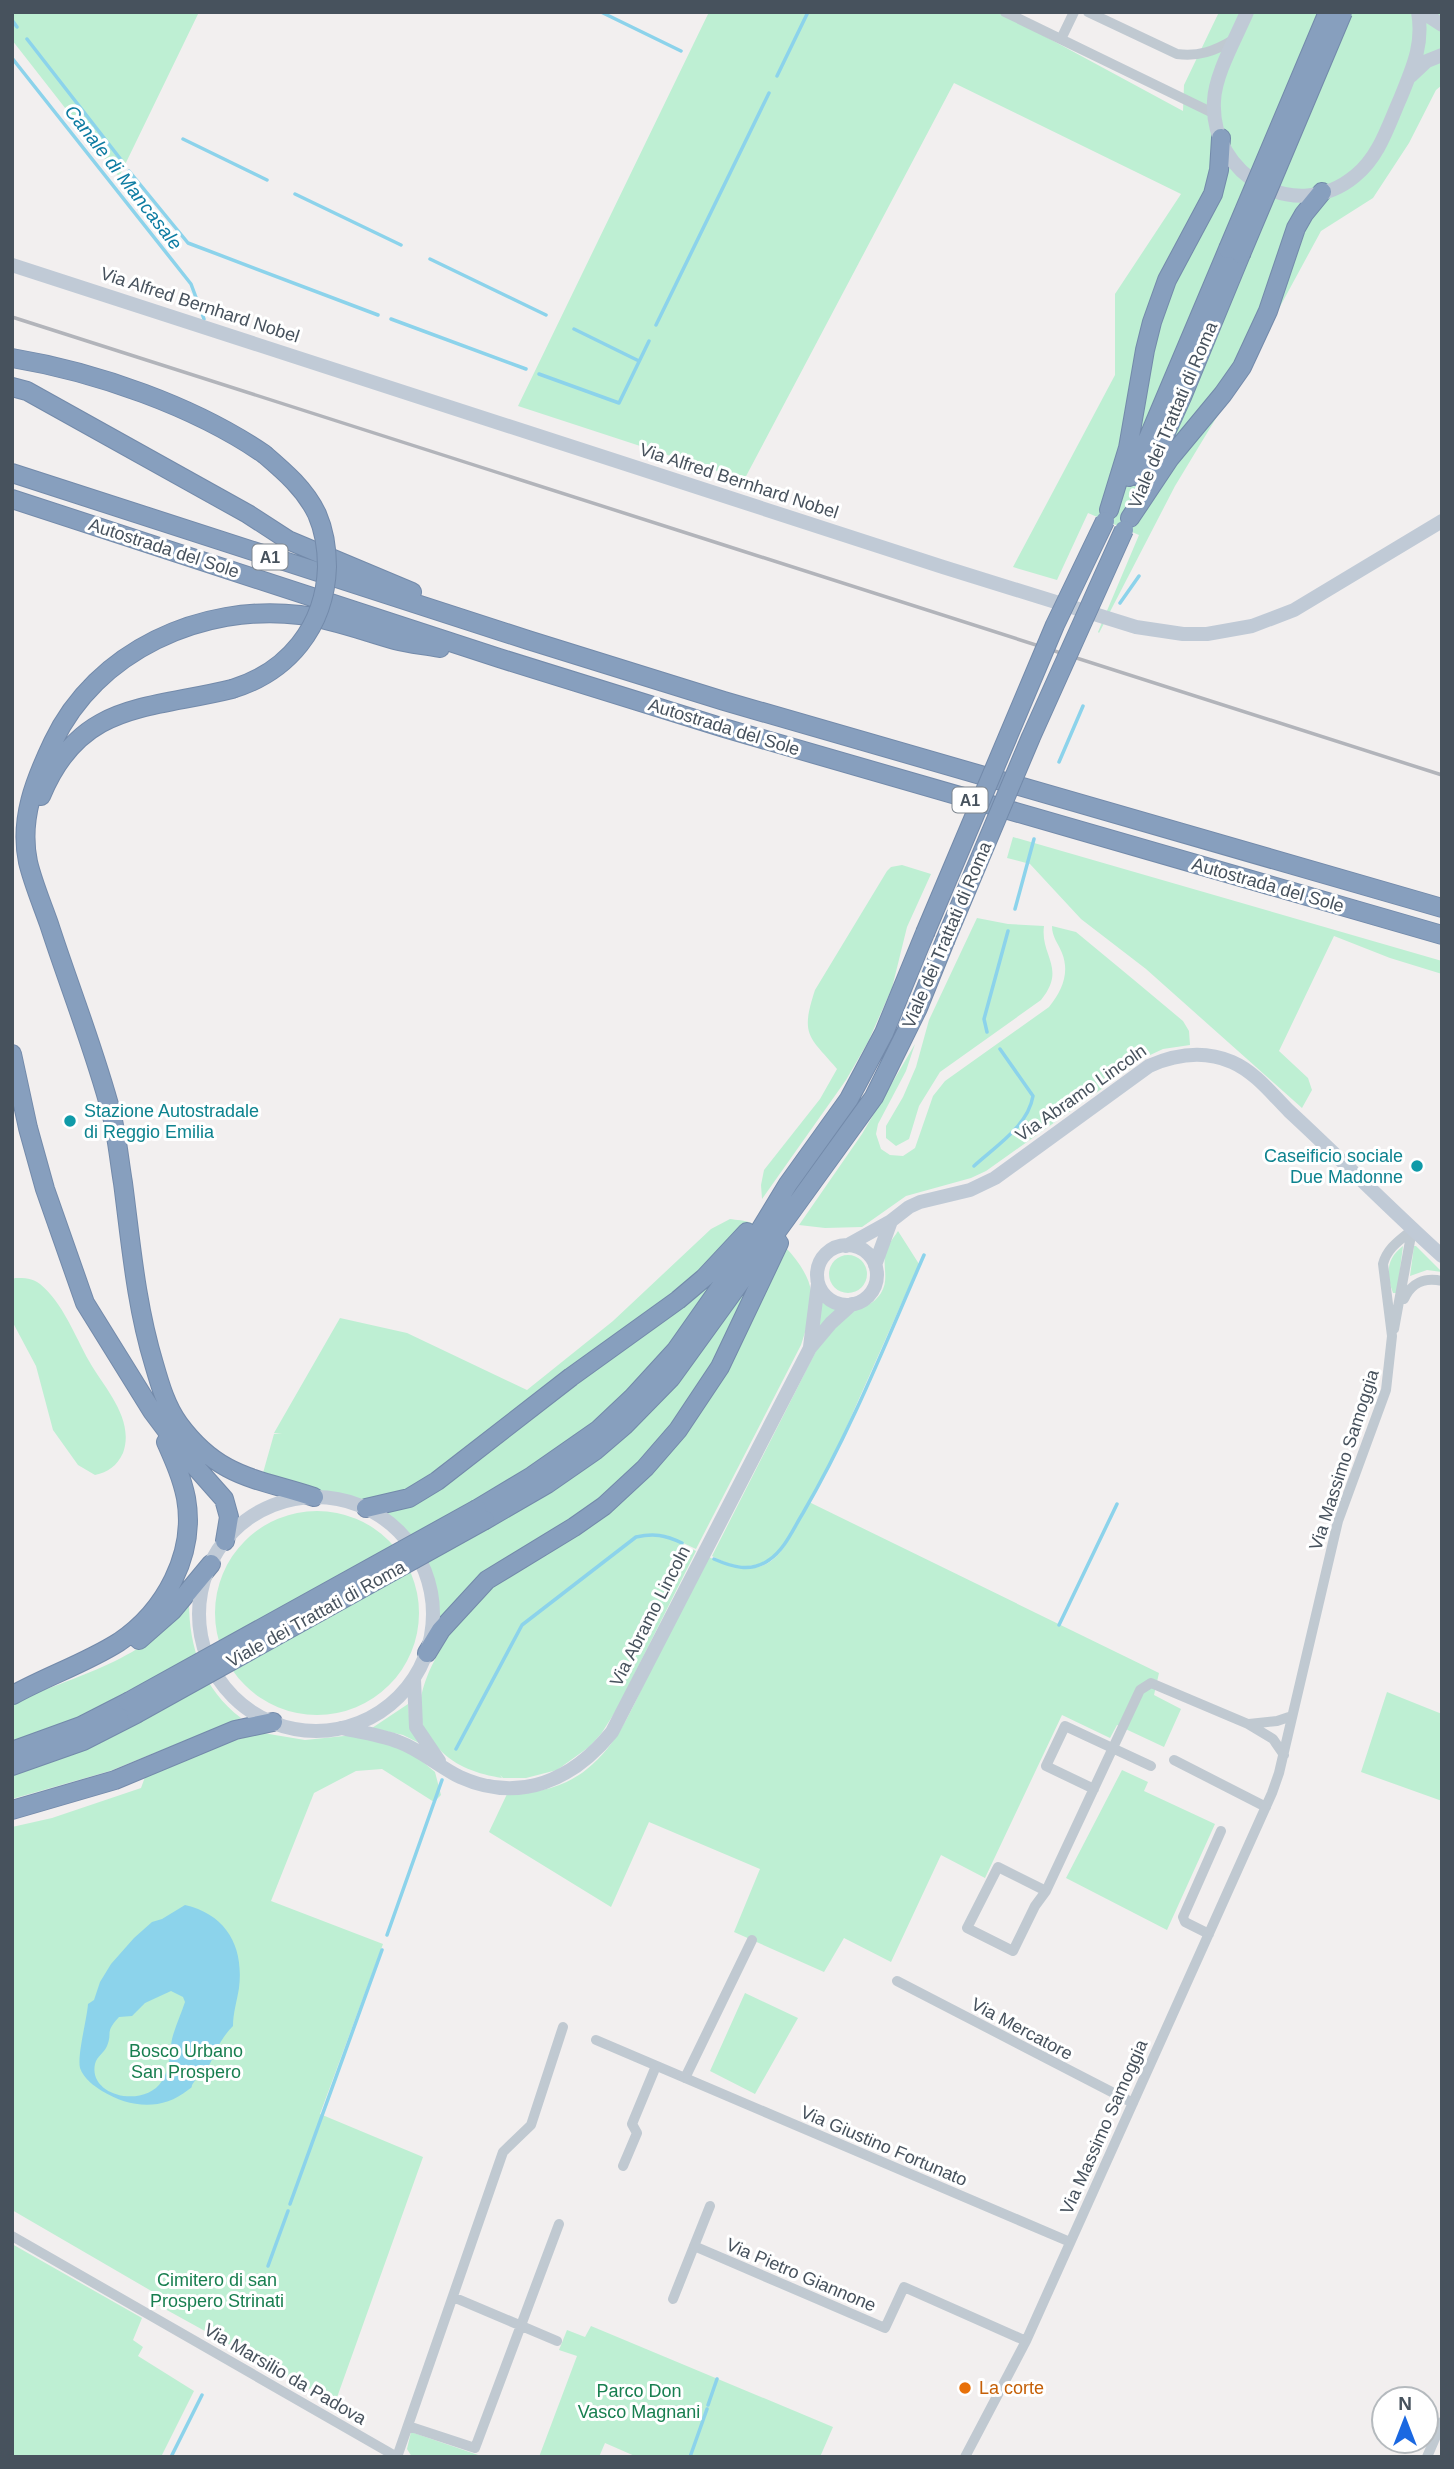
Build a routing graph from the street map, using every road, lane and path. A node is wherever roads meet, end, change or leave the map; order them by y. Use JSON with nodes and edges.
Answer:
{"nodes":[{"id":1,"x":1004,"y":12,"type":"edge"},
{"id":2,"x":1074,"y":12,"type":"edge"},
{"id":3,"x":1088,"y":12,"type":"edge"},
{"id":4,"x":1247,"y":12,"type":"edge"},
{"id":5,"x":1328,"y":12,"type":"edge"},
{"id":6,"x":1343,"y":12,"type":"edge"},
{"id":7,"x":1420,"y":12,"type":"edge"},
{"id":8,"x":1442,"y":25,"type":"edge"},
{"id":9,"x":1237,"y":38,"type":"junction"},
{"id":10,"x":1061,"y":39,"type":"junction"},
{"id":11,"x":1442,"y":55,"type":"edge"},
{"id":12,"x":1408,"y":79,"type":"junction"},
{"id":13,"x":1214,"y":114,"type":"junction"},
{"id":14,"x":1221,"y":138,"type":"junction"},
{"id":15,"x":1322,"y":192,"type":"junction"},
{"id":16,"x":1234,"y":251,"type":"junction"},
{"id":17,"x":12,"y":265,"type":"edge"},
{"id":18,"x":12,"y":358,"type":"edge"},
{"id":19,"x":12,"y":387,"type":"edge"},
{"id":20,"x":12,"y":473,"type":"edge"},
{"id":21,"x":12,"y":499,"type":"edge"},
{"id":22,"x":1107,"y":516,"type":"junction"},
{"id":23,"x":1442,"y":521,"type":"edge"},
{"id":24,"x":1127,"y":524,"type":"junction"},
{"id":25,"x":528,"y":640,"type":"junction"},
{"id":26,"x":499,"y":658,"type":"junction"},
{"id":27,"x":28,"y":861,"type":"junction"},
{"id":28,"x":1442,"y":908,"type":"edge"},
{"id":29,"x":1442,"y":935,"type":"edge"},
{"id":30,"x":12,"y":1054,"type":"edge"},
{"id":31,"x":788,"y":1184,"type":"junction"},
{"id":32,"x":813,"y":1184,"type":"junction"},
{"id":33,"x":1400,"y":1217,"type":"junction"},
{"id":34,"x":891,"y":1222,"type":"junction"},
{"id":35,"x":1412,"y":1230,"type":"junction"},
{"id":36,"x":846,"y":1245,"type":"junction"},
{"id":37,"x":1390,"y":1249,"type":"junction"},
{"id":38,"x":1442,"y":1256,"type":"edge"},
{"id":39,"x":875,"y":1265,"type":"junction"},
{"id":40,"x":1442,"y":1281,"type":"edge"},
{"id":41,"x":818,"y":1283,"type":"junction"},
{"id":42,"x":852,"y":1304,"type":"junction"},
{"id":43,"x":1399,"y":1309,"type":"junction"},
{"id":44,"x":1392,"y":1336,"type":"junction"},
{"id":45,"x":810,"y":1348,"type":"junction"},
{"id":46,"x":152,"y":1411,"type":"junction"},
{"id":47,"x":314,"y":1497,"type":"junction"},
{"id":48,"x":366,"y":1508,"type":"junction"},
{"id":49,"x":481,"y":1514,"type":"junction"},
{"id":50,"x":225,"y":1541,"type":"junction"},
{"id":51,"x":211,"y":1564,"type":"junction"},
{"id":52,"x":427,"y":1653,"type":"junction"},
{"id":53,"x":414,"y":1679,"type":"junction"},
{"id":54,"x":13,"y":1695,"type":"edge"},
{"id":55,"x":132,"y":1708,"type":"junction"},
{"id":56,"x":1293,"y":1716,"type":"junction"},
{"id":57,"x":273,"y":1723,"type":"junction"},
{"id":58,"x":1248,"y":1724,"type":"junction"},
{"id":59,"x":341,"y":1728,"type":"junction"},
{"id":60,"x":1113,"y":1748,"type":"junction"},
{"id":61,"x":12,"y":1751,"type":"edge"},
{"id":62,"x":1284,"y":1755,"type":"junction"},
{"id":63,"x":1174,"y":1760,"type":"dead end"},
{"id":64,"x":12,"y":1766,"type":"edge"},
{"id":65,"x":1151,"y":1766,"type":"dead end"},
{"id":66,"x":444,"y":1767,"type":"junction"},
{"id":67,"x":1094,"y":1789,"type":"junction"},
{"id":68,"x":1266,"y":1807,"type":"junction"},
{"id":69,"x":12,"y":1810,"type":"edge"},
{"id":70,"x":1221,"y":1831,"type":"dead end"},
{"id":71,"x":1046,"y":1891,"type":"junction"},
{"id":72,"x":1209,"y":1934,"type":"junction"},
{"id":73,"x":752,"y":1940,"type":"dead end"},
{"id":74,"x":897,"y":1981,"type":"dead end"},
{"id":75,"x":563,"y":2027,"type":"dead end"},
{"id":76,"x":596,"y":2040,"type":"dead end"},
{"id":77,"x":656,"y":2066,"type":"junction"},
{"id":78,"x":685,"y":2078,"type":"junction"},
{"id":79,"x":1133,"y":2103,"type":"junction"},
{"id":80,"x":623,"y":2166,"type":"dead end"},
{"id":81,"x":710,"y":2206,"type":"dead end"},
{"id":82,"x":559,"y":2224,"type":"dead end"},
{"id":83,"x":12,"y":2236,"type":"edge"},
{"id":84,"x":1070,"y":2242,"type":"junction"},
{"id":85,"x":694,"y":2246,"type":"junction"},
{"id":86,"x":453,"y":2297,"type":"junction"},
{"id":87,"x":673,"y":2299,"type":"dead end"},
{"id":88,"x":522,"y":2326,"type":"junction"},
{"id":89,"x":557,"y":2341,"type":"dead end"},
{"id":90,"x":1026,"y":2342,"type":"junction"},
{"id":91,"x":1442,"y":2422,"type":"edge"},
{"id":92,"x":408,"y":2426,"type":"junction"},
{"id":93,"x":397,"y":2457,"type":"edge"},
{"id":94,"x":965,"y":2457,"type":"edge"},
{"id":95,"x":1427,"y":2457,"type":"edge"}],
"edges":[{"from":1,"to":10,"type":"street"},
{"from":2,"to":10,"type":"street"},
{"from":3,"to":9,"type":"street"},
{"from":4,"to":9,"type":"street"},
{"from":5,"to":16,"type":"highway","name":"Viale dei Trattati di Roma","bridge":true},
{"from":6,"to":16,"type":"highway","name":"Viale dei Trattati di Roma","bridge":true},
{"from":7,"to":8,"type":"street"},
{"from":7,"to":12,"type":"street"},
{"from":9,"to":13,"type":"street"},
{"from":10,"to":13,"type":"street"},
{"from":11,"to":12,"type":"street"},
{"from":12,"to":15,"type":"street"},
{"from":13,"to":14,"type":"street"},
{"from":14,"to":15,"type":"street"},
{"from":14,"to":22,"type":"highway"},
{"from":15,"to":24,"type":"highway"},
{"from":16,"to":22,"type":"highway","name":"Viale dei Trattati di Roma"},
{"from":16,"to":24,"type":"highway","name":"Viale dei Trattati di Roma"},
{"from":17,"to":23,"type":"street","name":"Via Alfred Bernhard Nobel"},
{"from":18,"to":27,"type":"highway","bridge":true},
{"from":19,"to":25,"type":"highway"},
{"from":20,"to":25,"type":"highway","name":"Autostrada del Sole","number":"A1"},
{"from":21,"to":26,"type":"highway","name":"Autostrada del Sole","number":"A1"},
{"from":22,"to":31,"type":"highway","name":"Viale dei Trattati di Roma","bridge":true},
{"from":24,"to":32,"type":"highway","name":"Viale dei Trattati di Roma","bridge":true},
{"from":25,"to":28,"type":"highway","name":"Autostrada del Sole","number":"A1"},
{"from":26,"to":27,"type":"highway"},
{"from":26,"to":29,"type":"highway","name":"Autostrada del Sole","number":"A1"},
{"from":27,"to":47,"type":"highway"},
{"from":30,"to":46,"type":"highway"},
{"from":31,"to":48,"type":"highway"},
{"from":31,"to":49,"type":"highway","name":"Viale dei Trattati di Roma"},
{"from":32,"to":49,"type":"highway","name":"Viale dei Trattati di Roma"},
{"from":32,"to":52,"type":"highway"},
{"from":33,"to":34,"type":"street","name":"Via Abramo Lincoln"},
{"from":33,"to":35,"type":"street","name":"Via Abramo Lincoln"},
{"from":33,"to":37,"type":"street","name":"Via Massimo Samoggia"},
{"from":34,"to":36,"type":"street","name":"Via Abramo Lincoln"},
{"from":34,"to":39,"type":"street","name":"Via Abramo Lincoln"},
{"from":35,"to":37,"type":"street"},
{"from":35,"to":38,"type":"street","name":"Via Abramo Lincoln"},
{"from":35,"to":43,"type":"street","name":"Via Massimo Samoggia"},
{"from":36,"to":39,"type":"street"},
{"from":36,"to":41,"type":"street","name":"Via Abramo Lincoln"},
{"from":37,"to":44,"type":"street","name":"Via Massimo Samoggia"},
{"from":39,"to":42,"type":"street","name":"Via Abramo Lincoln"},
{"from":40,"to":43,"type":"street","name":"Via Massimo Samoggia"},
{"from":41,"to":42,"type":"street"},
{"from":41,"to":45,"type":"street","name":"Via Abramo Lincoln"},
{"from":42,"to":45,"type":"street","name":"Via Abramo Lincoln"},
{"from":43,"to":44,"type":"street","name":"Via Massimo Samoggia"},
{"from":44,"to":56,"type":"street","name":"Via Massimo Samoggia"},
{"from":45,"to":66,"type":"street","name":"Via Abramo Lincoln"},
{"from":46,"to":50,"type":"highway"},
{"from":46,"to":54,"type":"highway"},
{"from":47,"to":48,"type":"street","name":"Viale dei Trattati di Roma"},
{"from":47,"to":50,"type":"street","name":"Viale dei Trattati di Roma"},
{"from":48,"to":52,"type":"street","name":"Viale dei Trattati di Roma"},
{"from":49,"to":55,"type":"highway","name":"Viale dei Trattati di Roma","bridge":true},
{"from":50,"to":51,"type":"street","name":"Viale dei Trattati di Roma"},
{"from":51,"to":54,"type":"highway"},
{"from":51,"to":57,"type":"street","name":"Viale dei Trattati di Roma"},
{"from":52,"to":53,"type":"street","name":"Viale dei Trattati di Roma"},
{"from":53,"to":59,"type":"street","name":"Viale dei Trattati di Roma"},
{"from":53,"to":66,"type":"street","name":"Via Abramo Lincoln"},
{"from":55,"to":61,"type":"highway","name":"Viale dei Trattati di Roma"},
{"from":55,"to":64,"type":"highway","name":"Viale dei Trattati di Roma"},
{"from":56,"to":58,"type":"street"},
{"from":56,"to":62,"type":"street","name":"Via Massimo Samoggia"},
{"from":57,"to":59,"type":"street","name":"Viale dei Trattati di Roma"},
{"from":57,"to":69,"type":"highway"},
{"from":58,"to":60,"type":"street"},
{"from":58,"to":62,"type":"street"},
{"from":59,"to":66,"type":"street","name":"Via Abramo Lincoln"},
{"from":60,"to":65,"type":"street"},
{"from":60,"to":67,"type":"street"},
{"from":60,"to":67,"type":"street"},
{"from":62,"to":68,"type":"street","name":"Via Massimo Samoggia"},
{"from":63,"to":68,"type":"street"},
{"from":67,"to":71,"type":"street"},
{"from":68,"to":72,"type":"street","name":"Via Massimo Samoggia"},
{"from":70,"to":72,"type":"street"},
{"from":71,"to":71,"type":"street"},
{"from":72,"to":79,"type":"street","name":"Via Massimo Samoggia"},
{"from":73,"to":78,"type":"street"},
{"from":74,"to":79,"type":"street","name":"Via Mercatore"},
{"from":75,"to":86,"type":"street"},
{"from":76,"to":77,"type":"street","name":"Via Giustino Fortunato"},
{"from":77,"to":78,"type":"street","name":"Via Giustino Fortunato"},
{"from":77,"to":80,"type":"street"},
{"from":78,"to":84,"type":"street","name":"Via Giustino Fortunato"},
{"from":79,"to":84,"type":"street","name":"Via Massimo Samoggia"},
{"from":81,"to":85,"type":"street"},
{"from":82,"to":88,"type":"street"},
{"from":83,"to":93,"type":"street","name":"Via Marsilio da Padova"},
{"from":84,"to":90,"type":"street","name":"Via Massimo Samoggia"},
{"from":85,"to":87,"type":"street"},
{"from":85,"to":90,"type":"street","name":"Via Pietro Giannone"},
{"from":86,"to":88,"type":"street"},
{"from":86,"to":92,"type":"street"},
{"from":88,"to":89,"type":"street"},
{"from":88,"to":92,"type":"street"},
{"from":90,"to":94,"type":"street","name":"Via Massimo Samoggia"},
{"from":91,"to":95,"type":"street"},
{"from":92,"to":93,"type":"street"}]}
